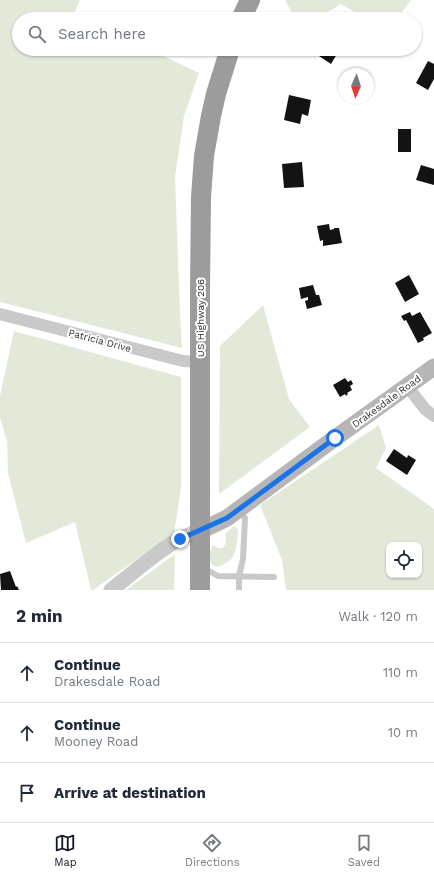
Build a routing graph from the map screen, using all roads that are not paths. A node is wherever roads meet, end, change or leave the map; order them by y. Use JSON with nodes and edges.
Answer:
{"nodes":[{"id":1,"x":250,"y":0,"type":"edge"},
{"id":2,"x":244,"y":12,"type":"edge"},
{"id":3,"x":228,"y":56,"type":"edge"},
{"id":4,"x":0,"y":314,"type":"edge"},
{"id":5,"x":200,"y":362,"type":"junction"},
{"id":6,"x":434,"y":367,"type":"edge"},
{"id":7,"x":406,"y":386,"type":"junction"},
{"id":8,"x":434,"y":416,"type":"edge"},
{"id":9,"x":239,"y":509,"type":"junction"},
{"id":10,"x":200,"y":531,"type":"junction"},
{"id":11,"x":239,"y":576,"type":"junction"},
{"id":12,"x":274,"y":577,"type":"dead end"},
{"id":13,"x":200,"y":580,"type":"edge"},
{"id":14,"x":111,"y":590,"type":"edge"},
{"id":15,"x":239,"y":590,"type":"edge"}],
"edges":[{"from":1,"to":2,"type":"highway"},
{"from":3,"to":5,"type":"highway","name":"US Highway 206"},
{"from":4,"to":5,"type":"street","name":"Patricia Drive"},
{"from":5,"to":10,"type":"highway","name":"US Highway 206"},
{"from":6,"to":7,"type":"main road","name":"Drakesdale Road"},
{"from":7,"to":8,"type":"street"},
{"from":7,"to":9,"type":"main road","name":"Drakesdale Road"},
{"from":9,"to":10,"type":"main road","name":"Drakesdale Road"},
{"from":9,"to":11,"type":"lane"},
{"from":10,"to":13,"type":"highway","name":"US Highway 206"},
{"from":10,"to":14,"type":"street"},
{"from":11,"to":12,"type":"lane"},
{"from":11,"to":13,"type":"lane"},
{"from":11,"to":15,"type":"lane"}]}
